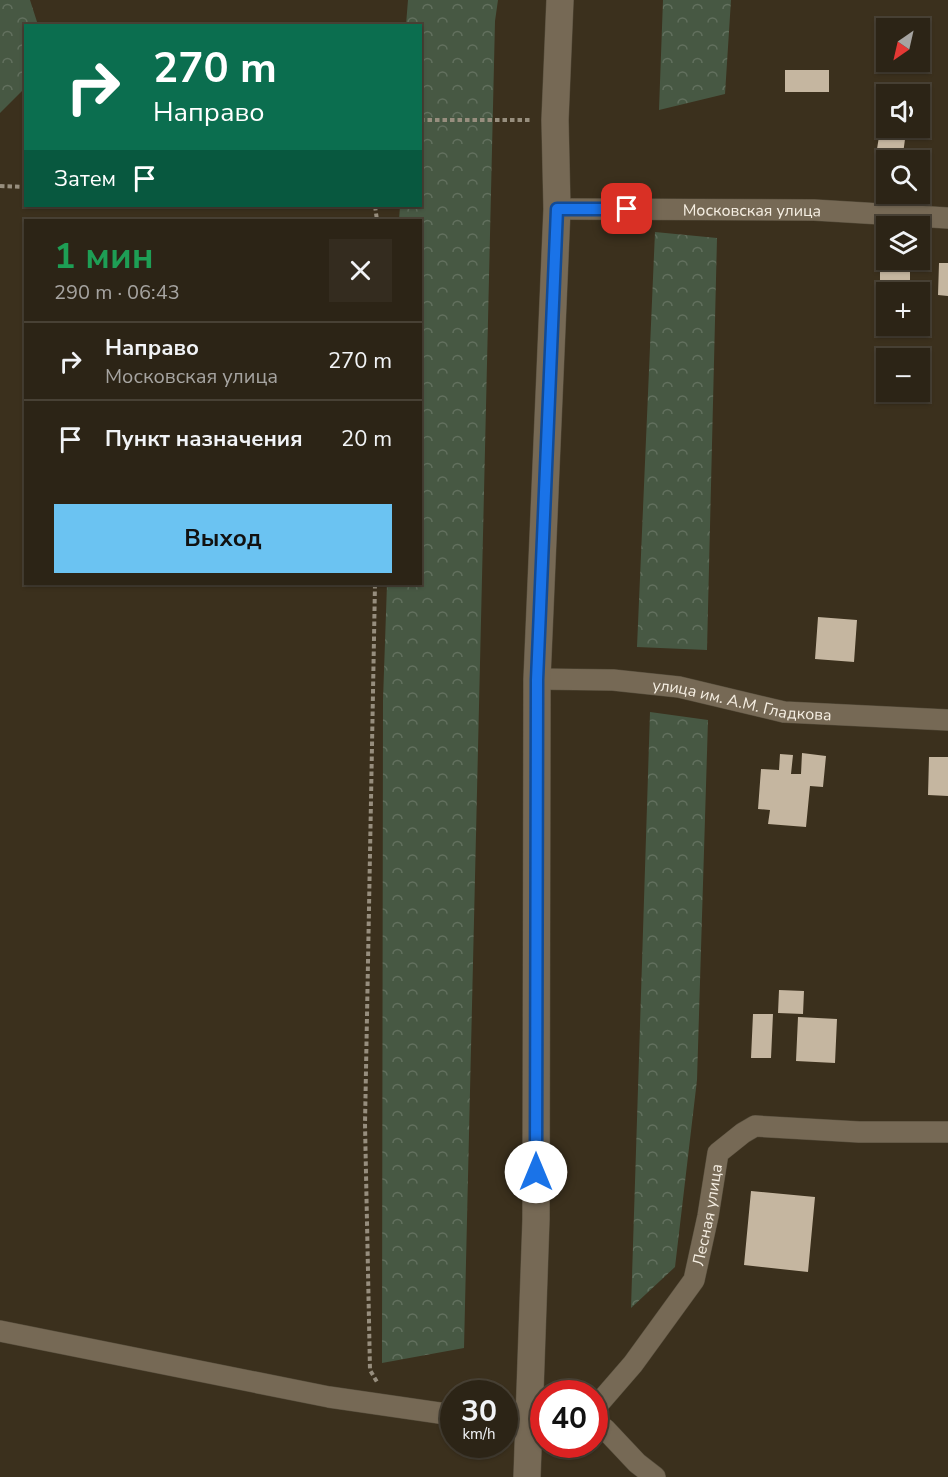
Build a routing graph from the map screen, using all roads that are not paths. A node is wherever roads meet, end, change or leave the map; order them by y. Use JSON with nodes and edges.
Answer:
{"nodes":[{"id":1,"x":560,"y":0,"type":"edge"},
{"id":2,"x":557,"y":209,"type":"junction"},
{"id":3,"x":948,"y":218,"type":"edge"},
{"id":4,"x":537,"y":680,"type":"junction"},
{"id":5,"x":948,"y":720,"type":"edge"},
{"id":6,"x":948,"y":1132,"type":"edge"},
{"id":7,"x":0,"y":1330,"type":"edge"},
{"id":8,"x":608,"y":1393,"type":"edge"},
{"id":9,"x":440,"y":1413,"type":"edge"},
{"id":10,"x":525,"y":1415,"type":"edge"},
{"id":11,"x":608,"y":1432,"type":"edge"},
{"id":12,"x":527,"y":1477,"type":"edge"},
{"id":13,"x":655,"y":1477,"type":"edge"}],
"edges":[{"from":1,"to":2,"type":"street"},
{"from":2,"to":3,"type":"street","name":"Московская улица"},
{"from":2,"to":4,"type":"street"},
{"from":4,"to":5,"type":"street","name":"улица им. А.М. Гладкова"},
{"from":4,"to":10,"type":"street"},
{"from":6,"to":8,"type":"street","name":"Лесная улица"},
{"from":7,"to":9,"type":"street"},
{"from":10,"to":12,"type":"street"},
{"from":11,"to":13,"type":"street"}]}
